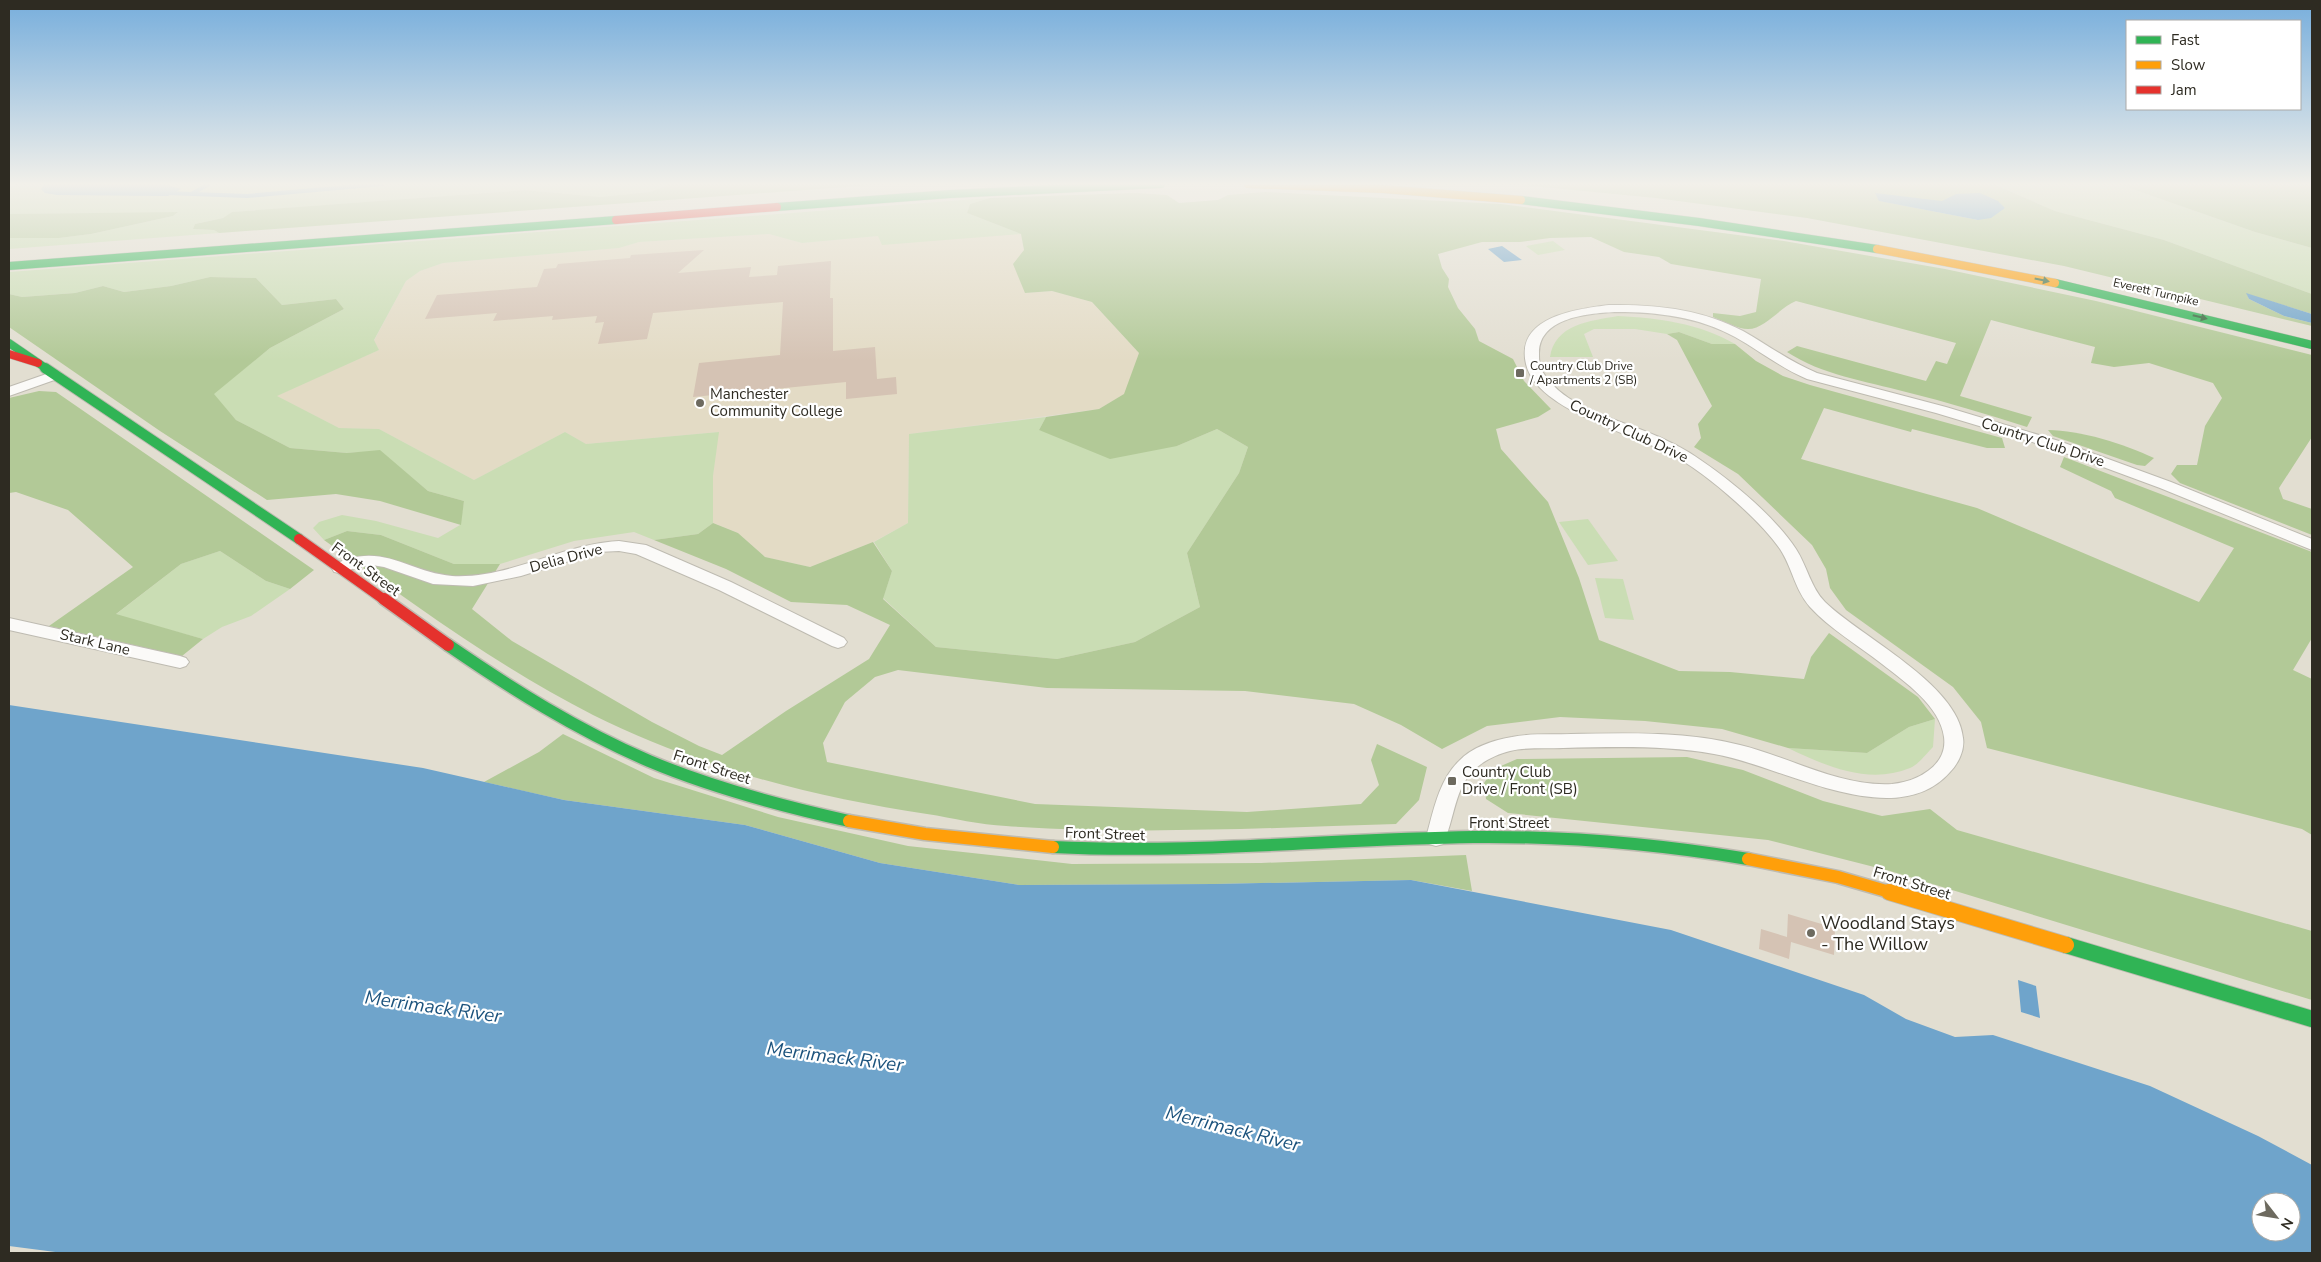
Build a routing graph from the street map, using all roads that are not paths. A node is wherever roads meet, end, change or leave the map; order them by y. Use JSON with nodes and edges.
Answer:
{"nodes":[{"id":1,"x":184,"y":243,"type":"edge"},
{"id":2,"x":311,"y":243,"type":"edge"},
{"id":3,"x":1845,"y":243,"type":"edge"},
{"id":4,"x":1895,"y":243,"type":"edge"},
{"id":5,"x":9,"y":256,"type":"edge"},
{"id":6,"x":9,"y":266,"type":"edge"},
{"id":7,"x":2199,"y":306,"type":"dead end"},
{"id":8,"x":2217,"y":310,"type":"dead end"},
{"id":9,"x":2312,"y":334,"type":"edge"},
{"id":10,"x":9,"y":343,"type":"edge"},
{"id":11,"x":2312,"y":345,"type":"edge"},
{"id":12,"x":9,"y":354,"type":"edge"},
{"id":13,"x":38,"y":363,"type":"junction"},
{"id":14,"x":55,"y":375,"type":"junction"},
{"id":15,"x":9,"y":392,"type":"edge"},
{"id":16,"x":2312,"y":545,"type":"edge"},
{"id":17,"x":340,"y":568,"type":"junction"},
{"id":18,"x":9,"y":624,"type":"edge"},
{"id":19,"x":838,"y":642,"type":"dead end"},
{"id":20,"x":180,"y":662,"type":"dead end"},
{"id":21,"x":1436,"y":838,"type":"junction"},
{"id":22,"x":2312,"y":1019,"type":"edge"}],
"edges":[{"from":1,"to":5,"type":"main road"},
{"from":2,"to":6,"type":"main road"},
{"from":3,"to":11,"type":"main road","name":"Everett Turnpike","one_way":true},
{"from":4,"to":7,"type":"main road","name":"Everett Turnpike"},
{"from":8,"to":9,"type":"main road","name":"Everett Turnpike"},
{"from":10,"to":13,"type":"main road","name":"Front Street"},
{"from":12,"to":13,"type":"main road"},
{"from":13,"to":14,"type":"main road","name":"Front Street"},
{"from":14,"to":15,"type":"street"},
{"from":14,"to":17,"type":"main road","name":"Front Street"},
{"from":16,"to":21,"type":"street","name":"Country Club Drive"},
{"from":17,"to":19,"type":"street","name":"Delia Drive"},
{"from":17,"to":21,"type":"main road","name":"Front Street"},
{"from":18,"to":20,"type":"street","name":"Stark Lane"},
{"from":21,"to":22,"type":"main road","name":"Front Street"}]}
